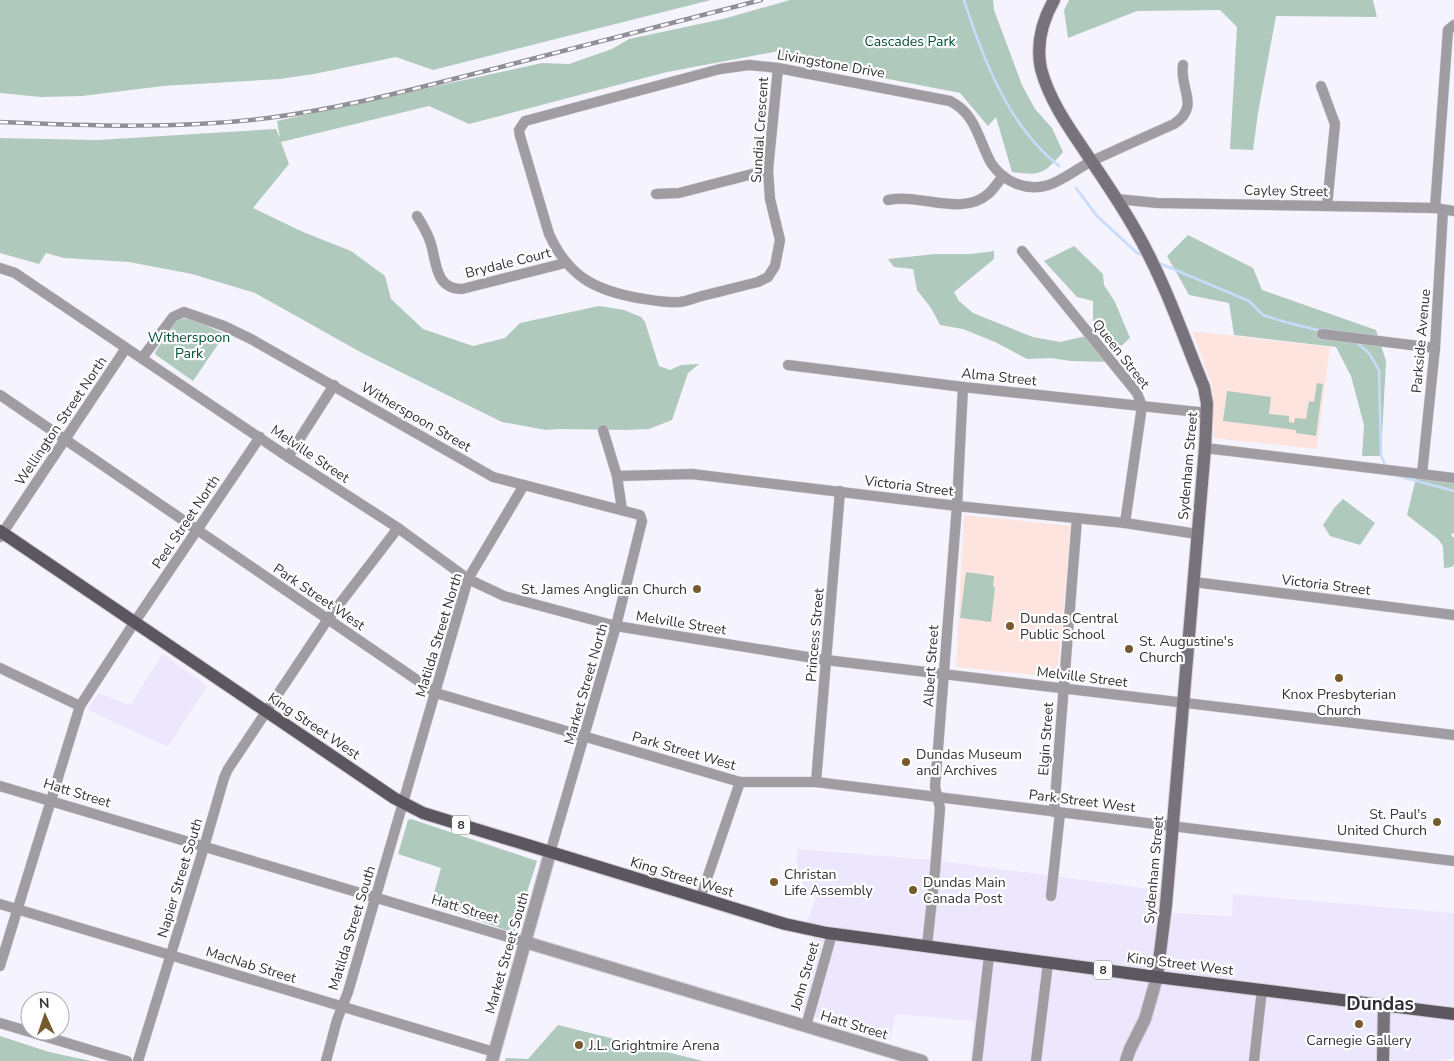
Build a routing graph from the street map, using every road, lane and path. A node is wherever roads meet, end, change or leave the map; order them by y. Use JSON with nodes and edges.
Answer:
{"nodes":[{"id":1,"x":1054,"y":0,"type":"edge"},
{"id":2,"x":1454,"y":25,"type":"edge"},
{"id":3,"x":1183,"y":65,"type":"dead end"},
{"id":4,"x":778,"y":68,"type":"junction"},
{"id":5,"x":1321,"y":86,"type":"dead end"},
{"id":6,"x":522,"y":125,"type":"joint"},
{"id":7,"x":1091,"y":161,"type":"junction"},
{"id":8,"x":768,"y":170,"type":"junction"},
{"id":9,"x":1003,"y":176,"type":"junction"},
{"id":10,"x":656,"y":194,"type":"dead end"},
{"id":11,"x":1117,"y":199,"type":"junction"},
{"id":12,"x":888,"y":200,"type":"dead end"},
{"id":13,"x":1327,"y":206,"type":"junction"},
{"id":14,"x":1444,"y":210,"type":"edge"},
{"id":15,"x":417,"y":216,"type":"dead end"},
{"id":16,"x":1022,"y":251,"type":"dead end"},
{"id":17,"x":565,"y":263,"type":"junction"},
{"id":18,"x":0,"y":267,"type":"edge"},
{"id":19,"x":1322,"y":334,"type":"dead end"},
{"id":20,"x":126,"y":348,"type":"junction"},
{"id":21,"x":1435,"y":348,"type":"junction"},
{"id":22,"x":142,"y":358,"type":"junction"},
{"id":23,"x":788,"y":365,"type":"dead end"},
{"id":24,"x":334,"y":385,"type":"junction"},
{"id":25,"x":963,"y":387,"type":"junction"},
{"id":26,"x":0,"y":396,"type":"edge"},
{"id":27,"x":1142,"y":406,"type":"junction"},
{"id":28,"x":1208,"y":413,"type":"junction"},
{"id":29,"x":603,"y":430,"type":"dead end"},
{"id":30,"x":260,"y":437,"type":"junction"},
{"id":31,"x":66,"y":439,"type":"junction"},
{"id":32,"x":1205,"y":448,"type":"junction"},
{"id":33,"x":288,"y":457,"type":"junction"},
{"id":34,"x":1422,"y":474,"type":"junction"},
{"id":35,"x":617,"y":476,"type":"junction"},
{"id":36,"x":1454,"y":478,"type":"edge"},
{"id":37,"x":524,"y":485,"type":"junction"},
{"id":38,"x":840,"y":491,"type":"junction"},
{"id":39,"x":957,"y":506,"type":"junction"},
{"id":40,"x":622,"y":510,"type":"junction"},
{"id":41,"x":1077,"y":518,"type":"junction"},
{"id":42,"x":642,"y":521,"type":"joint"},
{"id":43,"x":1125,"y":523,"type":"junction"},
{"id":44,"x":398,"y":528,"type":"junction"},
{"id":45,"x":197,"y":531,"type":"junction"},
{"id":46,"x":1,"y":534,"type":"edge"},
{"id":47,"x":1197,"y":534,"type":"junction"},
{"id":48,"x":468,"y":579,"type":"junction"},
{"id":49,"x":1194,"y":582,"type":"junction"},
{"id":50,"x":1454,"y":615,"type":"edge"},
{"id":51,"x":328,"y":619,"type":"junction"},
{"id":52,"x":134,"y":623,"type":"junction"},
{"id":53,"x":616,"y":626,"type":"junction"},
{"id":54,"x":826,"y":660,"type":"junction"},
{"id":55,"x":0,"y":668,"type":"edge"},
{"id":56,"x":944,"y":673,"type":"junction"},
{"id":57,"x":1064,"y":688,"type":"junction"},
{"id":58,"x":436,"y":693,"type":"junction"},
{"id":59,"x":1182,"y":703,"type":"junction"},
{"id":60,"x":80,"y":706,"type":"junction"},
{"id":61,"x":267,"y":712,"type":"junction"},
{"id":62,"x":1454,"y":735,"type":"edge"},
{"id":63,"x":585,"y":736,"type":"junction"},
{"id":64,"x":740,"y":782,"type":"junction"},
{"id":65,"x":816,"y":782,"type":"junction"},
{"id":66,"x":0,"y":786,"type":"edge"},
{"id":67,"x":938,"y":797,"type":"junction"},
{"id":68,"x":51,"y":801,"type":"junction"},
{"id":69,"x":403,"y":803,"type":"junction"},
{"id":70,"x":1057,"y":812,"type":"junction"},
{"id":71,"x":1172,"y":826,"type":"junction"},
{"id":72,"x":204,"y":847,"type":"junction"},
{"id":73,"x":550,"y":853,"type":"junction"},
{"id":74,"x":1454,"y":861,"type":"edge"},
{"id":75,"x":1051,"y":896,"type":"dead end"},
{"id":76,"x":376,"y":897,"type":"junction"},
{"id":77,"x":700,"y":899,"type":"junction"},
{"id":78,"x":0,"y":904,"type":"edge"},
{"id":79,"x":18,"y":910,"type":"junction"},
{"id":80,"x":832,"y":934,"type":"junction"},
{"id":81,"x":525,"y":942,"type":"junction"},
{"id":82,"x":926,"y":946,"type":"junction"},
{"id":83,"x":171,"y":955,"type":"junction"},
{"id":84,"x":988,"y":956,"type":"junction"},
{"id":85,"x":1048,"y":963,"type":"junction"},
{"id":86,"x":0,"y":966,"type":"edge"},
{"id":87,"x":1157,"y":977,"type":"junction"},
{"id":88,"x":1262,"y":989,"type":"junction"},
{"id":89,"x":342,"y":1006,"type":"junction"},
{"id":90,"x":1384,"y":1006,"type":"junction"},
{"id":91,"x":1454,"y":1014,"type":"edge"},
{"id":92,"x":0,"y":1024,"type":"edge"},
{"id":93,"x":806,"y":1026,"type":"junction"},
{"id":94,"x":493,"y":1057,"type":"edge"},
{"id":95,"x":127,"y":1061,"type":"edge"},
{"id":96,"x":138,"y":1061,"type":"edge"},
{"id":97,"x":326,"y":1061,"type":"edge"},
{"id":98,"x":922,"y":1061,"type":"edge"},
{"id":99,"x":977,"y":1061,"type":"edge"},
{"id":100,"x":1036,"y":1061,"type":"edge"},
{"id":101,"x":1126,"y":1061,"type":"edge"},
{"id":102,"x":1254,"y":1061,"type":"edge"},
{"id":103,"x":1383,"y":1061,"type":"edge"}],
"edges":[{"from":1,"to":7,"type":"main road","name":"Sydenham Street"},
{"from":2,"to":14,"type":"street","name":"Parkside Avenue"},
{"from":3,"to":7,"type":"street","name":"Livingstone Drive"},
{"from":4,"to":6,"type":"street","name":"Livingstone Drive"},
{"from":4,"to":8,"type":"street","name":"Sundial Crescent"},
{"from":4,"to":9,"type":"street","name":"Livingstone Drive"},
{"from":5,"to":13,"type":"street"},
{"from":6,"to":17,"type":"street","name":"Sundial Crescent"},
{"from":7,"to":9,"type":"street","name":"Livingstone Drive"},
{"from":7,"to":11,"type":"main road","name":"Sydenham Street"},
{"from":8,"to":10,"type":"street"},
{"from":8,"to":17,"type":"street","name":"Sundial Crescent"},
{"from":9,"to":12,"type":"street"},
{"from":11,"to":13,"type":"street","name":"Cayley Street"},
{"from":11,"to":28,"type":"main road","name":"Sydenham Street"},
{"from":13,"to":14,"type":"street","name":"Cayley Street"},
{"from":14,"to":21,"type":"street","name":"Parkside Avenue"},
{"from":15,"to":17,"type":"street","name":"Brydale Court"},
{"from":16,"to":27,"type":"street","name":"Queen Street"},
{"from":18,"to":20,"type":"street","name":"Melville Street"},
{"from":19,"to":21,"type":"street"},
{"from":20,"to":22,"type":"street","name":"Melville Street"},
{"from":20,"to":31,"type":"street","name":"Wellington Street North"},
{"from":21,"to":34,"type":"street","name":"Parkside Avenue"},
{"from":22,"to":24,"type":"street","name":"Witherspoon Street"},
{"from":22,"to":30,"type":"street","name":"Melville Street"},
{"from":23,"to":25,"type":"street","name":"Alma Street"},
{"from":24,"to":33,"type":"street"},
{"from":24,"to":37,"type":"street","name":"Witherspoon Street"},
{"from":25,"to":27,"type":"street","name":"Alma Street"},
{"from":25,"to":39,"type":"street","name":"Albert Street"},
{"from":26,"to":31,"type":"street","name":"Park Street West"},
{"from":27,"to":28,"type":"street","name":"Alma Street"},
{"from":27,"to":43,"type":"street","name":"Queen Street"},
{"from":28,"to":32,"type":"main road","name":"Sydenham Street"},
{"from":29,"to":35,"type":"street"},
{"from":30,"to":33,"type":"street","name":"Melville Street"},
{"from":30,"to":45,"type":"street","name":"Peel Street North"},
{"from":31,"to":45,"type":"street","name":"Park Street West"},
{"from":31,"to":46,"type":"street","name":"Wellington Street North"},
{"from":32,"to":34,"type":"street"},
{"from":32,"to":47,"type":"main road","name":"Sydenham Street"},
{"from":33,"to":44,"type":"street","name":"Melville Street"},
{"from":34,"to":36,"type":"street"},
{"from":35,"to":38,"type":"street","name":"Victoria Street"},
{"from":35,"to":40,"type":"street"},
{"from":37,"to":40,"type":"street","name":"Witherspoon Street"},
{"from":37,"to":48,"type":"street","name":"Matilda Street North"},
{"from":38,"to":39,"type":"street","name":"Victoria Street"},
{"from":38,"to":54,"type":"street","name":"Princess Street"},
{"from":39,"to":41,"type":"street","name":"Victoria Street"},
{"from":39,"to":56,"type":"street","name":"Albert Street"},
{"from":40,"to":42,"type":"street","name":"Witherspoon Street"},
{"from":41,"to":43,"type":"street","name":"Victoria Street"},
{"from":41,"to":57,"type":"street","name":"Elgin Street"},
{"from":42,"to":53,"type":"street","name":"Market Street North"},
{"from":43,"to":47,"type":"street","name":"Victoria Street"},
{"from":44,"to":48,"type":"street","name":"Melville Street"},
{"from":44,"to":51,"type":"street","name":"Napier Street South"},
{"from":45,"to":51,"type":"street","name":"Park Street West"},
{"from":45,"to":52,"type":"street","name":"Peel Street North"},
{"from":46,"to":52,"type":"main road","name":"King Street West","number":"8"},
{"from":47,"to":49,"type":"main road","name":"Sydenham Street"},
{"from":48,"to":53,"type":"street","name":"Melville Street"},
{"from":48,"to":58,"type":"street","name":"Matilda Street North"},
{"from":49,"to":50,"type":"street","name":"Victoria Street"},
{"from":49,"to":59,"type":"main road","name":"Sydenham Street"},
{"from":51,"to":58,"type":"street","name":"Park Street West"},
{"from":51,"to":61,"type":"street","name":"Napier Street South"},
{"from":52,"to":60,"type":"street","name":"Peel Street North"},
{"from":52,"to":61,"type":"main road","name":"King Street West","number":"8"},
{"from":53,"to":54,"type":"street","name":"Melville Street"},
{"from":53,"to":63,"type":"street","name":"Market Street North"},
{"from":54,"to":56,"type":"street","name":"Melville Street"},
{"from":54,"to":65,"type":"street","name":"Princess Street"},
{"from":55,"to":60,"type":"street"},
{"from":56,"to":57,"type":"street","name":"Melville Street"},
{"from":56,"to":67,"type":"street","name":"Albert Street"},
{"from":57,"to":59,"type":"street","name":"Melville Street"},
{"from":57,"to":70,"type":"street","name":"Elgin Street"},
{"from":58,"to":63,"type":"street","name":"Park Street West"},
{"from":58,"to":69,"type":"street","name":"Matilda Street North"},
{"from":59,"to":62,"type":"street","name":"Melville Street"},
{"from":59,"to":71,"type":"main road","name":"Sydenham Street"},
{"from":60,"to":68,"type":"street","name":"Peel Street North"},
{"from":61,"to":69,"type":"main road","name":"King Street West","number":"8"},
{"from":61,"to":72,"type":"street","name":"Napier Street South"},
{"from":63,"to":64,"type":"street","name":"Park Street West"},
{"from":63,"to":73,"type":"street","name":"Market Street North"},
{"from":64,"to":65,"type":"street","name":"Park Street West"},
{"from":64,"to":77,"type":"street"},
{"from":65,"to":67,"type":"street","name":"Park Street West"},
{"from":66,"to":68,"type":"street","name":"Hatt Street"},
{"from":67,"to":70,"type":"street","name":"Park Street West"},
{"from":67,"to":82,"type":"street","name":"Albert Street"},
{"from":68,"to":72,"type":"street","name":"Hatt Street"},
{"from":68,"to":79,"type":"street","name":"Peel Street North"},
{"from":69,"to":73,"type":"main road","name":"King Street West","number":"8"},
{"from":69,"to":76,"type":"street","name":"Matilda Street South"},
{"from":70,"to":71,"type":"street","name":"Park Street West"},
{"from":70,"to":75,"type":"street","name":"Elgin Street"},
{"from":71,"to":74,"type":"street","name":"Park Street West"},
{"from":71,"to":87,"type":"main road","name":"Sydenham Street"},
{"from":72,"to":76,"type":"street","name":"Hatt Street"},
{"from":72,"to":83,"type":"street","name":"Napier Street South"},
{"from":73,"to":77,"type":"main road","name":"King Street West","number":"8"},
{"from":73,"to":81,"type":"street","name":"Market Street South"},
{"from":76,"to":81,"type":"street","name":"Hatt Street"},
{"from":76,"to":89,"type":"street","name":"Matilda Street South"},
{"from":77,"to":80,"type":"main road","name":"King Street West","number":"8"},
{"from":78,"to":79,"type":"street","name":"MacNab Street"},
{"from":79,"to":83,"type":"street","name":"MacNab Street"},
{"from":79,"to":86,"type":"street","name":"Peel Street North"},
{"from":80,"to":82,"type":"main road","name":"King Street West","number":"8"},
{"from":80,"to":93,"type":"street","name":"John Street"},
{"from":81,"to":93,"type":"street","name":"Hatt Street"},
{"from":81,"to":94,"type":"street","name":"Market Street South"},
{"from":82,"to":84,"type":"main road","name":"King Street West","number":"8"},
{"from":83,"to":89,"type":"street","name":"MacNab Street"},
{"from":83,"to":96,"type":"street","name":"Napier Street South"},
{"from":84,"to":85,"type":"main road","name":"King Street West","number":"8"},
{"from":84,"to":99,"type":"street"},
{"from":85,"to":87,"type":"main road","name":"King Street West","number":"8"},
{"from":85,"to":100,"type":"street"},
{"from":87,"to":88,"type":"main road","name":"King Street West","number":"8"},
{"from":87,"to":101,"type":"street"},
{"from":88,"to":90,"type":"main road","name":"King Street West","number":"8"},
{"from":88,"to":102,"type":"street"},
{"from":89,"to":94,"type":"street","name":"MacNab Street"},
{"from":89,"to":97,"type":"street","name":"Matilda Street South"},
{"from":90,"to":91,"type":"main road","name":"King Street West","number":"8"},
{"from":90,"to":103,"type":"main road"},
{"from":92,"to":95,"type":"street"},
{"from":93,"to":98,"type":"street","name":"Hatt Street"}]}
